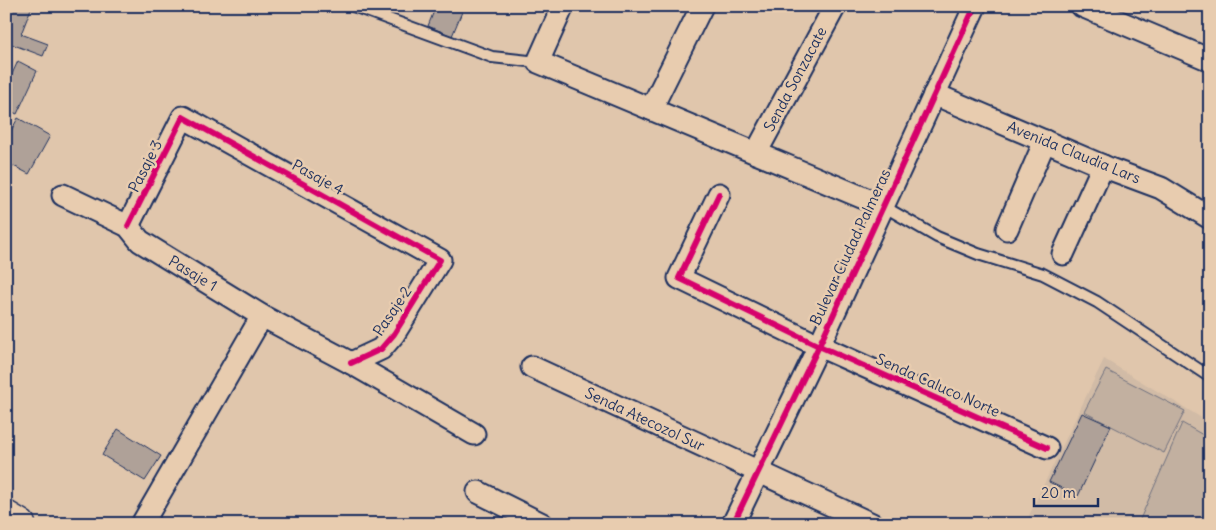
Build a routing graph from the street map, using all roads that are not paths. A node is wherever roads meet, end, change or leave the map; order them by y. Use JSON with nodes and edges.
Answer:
{"nodes":[{"id":1,"x":353,"y":6,"type":"edge"},
{"id":2,"x":563,"y":6,"type":"edge"},
{"id":3,"x":702,"y":6,"type":"edge"},
{"id":4,"x":835,"y":6,"type":"edge"},
{"id":5,"x":975,"y":6,"type":"edge"},
{"id":6,"x":1082,"y":6,"type":"edge"},
{"id":7,"x":1115,"y":13,"type":"edge"},
{"id":8,"x":1210,"y":60,"type":"edge"},
{"id":9,"x":538,"y":62,"type":"junction"},
{"id":10,"x":934,"y":94,"type":"junction"},
{"id":11,"x":651,"y":109,"type":"junction"},
{"id":12,"x":183,"y":117,"type":"joint"},
{"id":13,"x":1044,"y":141,"type":"junction"},
{"id":14,"x":756,"y":152,"type":"junction"},
{"id":15,"x":1103,"y":166,"type":"junction"},
{"id":16,"x":719,"y":194,"type":"dead end"},
{"id":17,"x":63,"y":196,"type":"dead end"},
{"id":18,"x":883,"y":206,"type":"junction"},
{"id":19,"x":1210,"y":218,"type":"edge"},
{"id":20,"x":128,"y":226,"type":"junction"},
{"id":21,"x":1007,"y":229,"type":"dead end"},
{"id":22,"x":1063,"y":254,"type":"dead end"},
{"id":23,"x":440,"y":260,"type":"joint"},
{"id":24,"x":262,"y":316,"type":"junction"},
{"id":25,"x":818,"y":346,"type":"junction"},
{"id":26,"x":352,"y":363,"type":"junction"},
{"id":27,"x":532,"y":368,"type":"dead end"},
{"id":28,"x":1210,"y":377,"type":"edge"},
{"id":29,"x":474,"y":434,"type":"dead end"},
{"id":30,"x":1048,"y":448,"type":"dead end"},
{"id":31,"x":758,"y":471,"type":"junction"},
{"id":32,"x":478,"y":492,"type":"dead end"},
{"id":33,"x":6,"y":515,"type":"edge"},
{"id":34,"x":21,"y":524,"type":"edge"},
{"id":35,"x":142,"y":524,"type":"edge"},
{"id":36,"x":542,"y":524,"type":"edge"},
{"id":37,"x":733,"y":524,"type":"edge"},
{"id":38,"x":872,"y":524,"type":"edge"}],
"edges":[{"from":1,"to":9,"type":"lane"},
{"from":2,"to":9,"type":"street"},
{"from":3,"to":11,"type":"street"},
{"from":4,"to":14,"type":"street","name":"Senda Sonzacate"},
{"from":5,"to":10,"type":"street","name":"Bulevar Ciudad Palmeras"},
{"from":6,"to":7,"type":"street"},
{"from":7,"to":8,"type":"street"},
{"from":9,"to":11,"type":"street"},
{"from":10,"to":13,"type":"street","name":"Avenida Claudia Lars"},
{"from":10,"to":18,"type":"street","name":"Bulevar Ciudad Palmeras"},
{"from":11,"to":14,"type":"street"},
{"from":12,"to":20,"type":"street","name":"Pasaje 3"},
{"from":12,"to":23,"type":"street","name":"Pasaje 4"},
{"from":13,"to":15,"type":"street","name":"Avenida Claudia Lars"},
{"from":13,"to":21,"type":"street"},
{"from":14,"to":18,"type":"street"},
{"from":15,"to":19,"type":"street","name":"Avenida Claudia Lars"},
{"from":15,"to":22,"type":"street"},
{"from":16,"to":25,"type":"street","name":"Senda Caluco Norte"},
{"from":17,"to":20,"type":"street"},
{"from":18,"to":25,"type":"street","name":"Bulevar Ciudad Palmeras"},
{"from":18,"to":28,"type":"lane"},
{"from":20,"to":24,"type":"street","name":"Pasaje 1"},
{"from":23,"to":26,"type":"street","name":"Pasaje 2"},
{"from":24,"to":26,"type":"street","name":"Pasaje 1"},
{"from":24,"to":35,"type":"street"},
{"from":25,"to":30,"type":"street","name":"Senda Caluco Norte"},
{"from":25,"to":31,"type":"street","name":"Bulevar Ciudad Palmeras"},
{"from":26,"to":29,"type":"street","name":"Pasaje 1"},
{"from":27,"to":31,"type":"street","name":"Senda Atecozol Sur"},
{"from":31,"to":37,"type":"street","name":"Bulevar Ciudad Palmeras"},
{"from":31,"to":38,"type":"street","name":"Senda Atecozol Sur"},
{"from":32,"to":36,"type":"street"},
{"from":33,"to":34,"type":"highway"}]}
